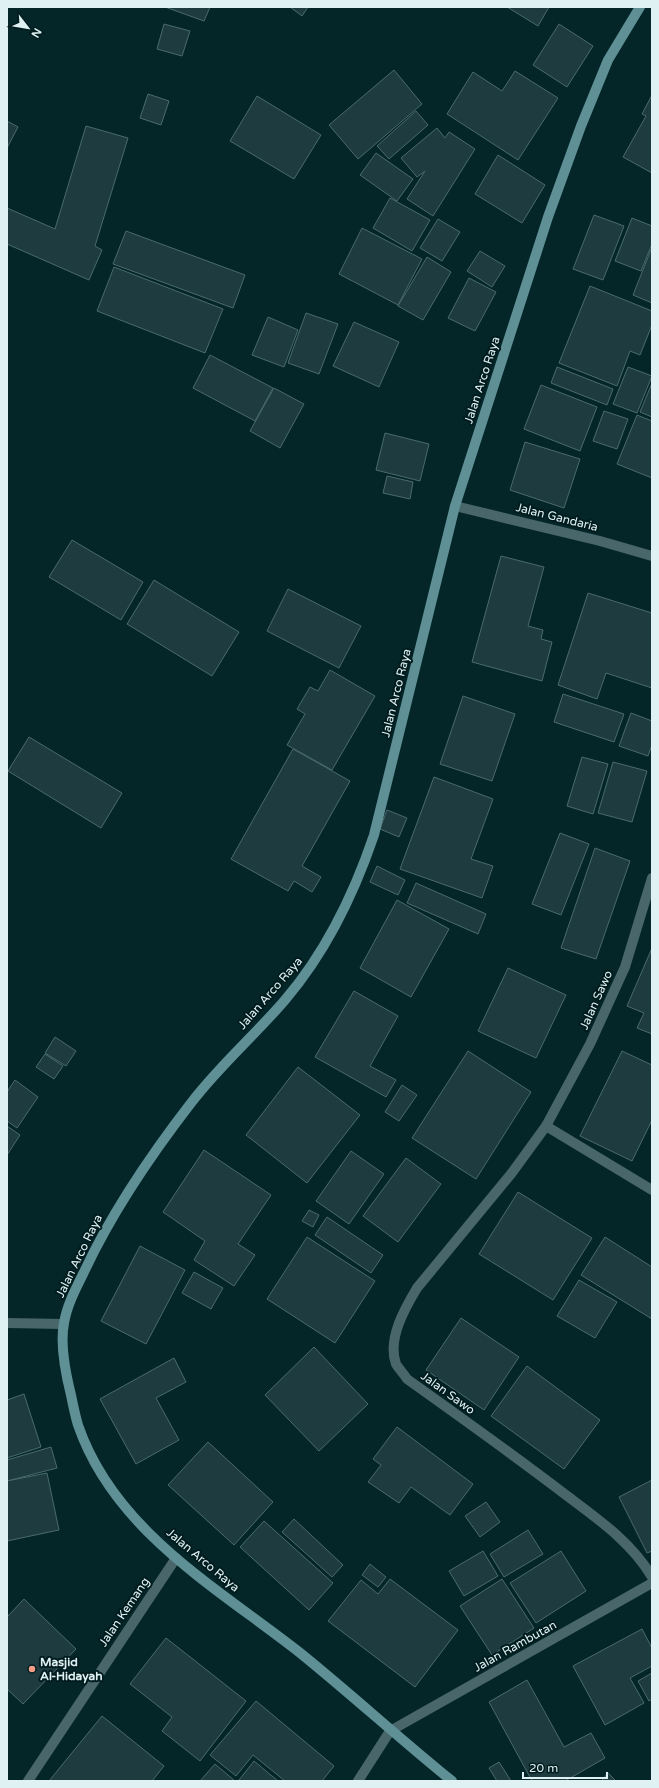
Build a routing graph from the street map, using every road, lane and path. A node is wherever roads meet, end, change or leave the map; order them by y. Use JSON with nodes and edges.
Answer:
{"nodes":[{"id":1,"x":640,"y":7,"type":"edge"},
{"id":2,"x":455,"y":506,"type":"junction"},
{"id":3,"x":652,"y":556,"type":"edge"},
{"id":4,"x":652,"y":878,"type":"edge"},
{"id":5,"x":546,"y":1126,"type":"junction"},
{"id":6,"x":652,"y":1190,"type":"edge"},
{"id":7,"x":7,"y":1323,"type":"edge"},
{"id":8,"x":63,"y":1324,"type":"junction"},
{"id":9,"x":176,"y":1558,"type":"junction"},
{"id":10,"x":652,"y":1577,"type":"edge"},
{"id":11,"x":652,"y":1583,"type":"edge"},
{"id":12,"x":390,"y":1731,"type":"junction"},
{"id":13,"x":28,"y":1781,"type":"edge"},
{"id":14,"x":358,"y":1781,"type":"edge"},
{"id":15,"x":452,"y":1781,"type":"edge"}],
"edges":[{"from":1,"to":2,"type":"main road","name":"Jalan Arco Raya"},
{"from":2,"to":3,"type":"street","name":"Jalan Gandaria"},
{"from":2,"to":8,"type":"main road","name":"Jalan Arco Raya"},
{"from":4,"to":5,"type":"street","name":"Jalan Sawo"},
{"from":5,"to":6,"type":"street"},
{"from":5,"to":10,"type":"street","name":"Jalan Sawo"},
{"from":7,"to":8,"type":"street"},
{"from":8,"to":9,"type":"main road","name":"Jalan Arco Raya"},
{"from":9,"to":12,"type":"main road","name":"Jalan Arco Raya"},
{"from":9,"to":13,"type":"street","name":"Jalan Kemang"},
{"from":11,"to":12,"type":"street","name":"Jalan Rambutan"},
{"from":12,"to":14,"type":"street"},
{"from":12,"to":15,"type":"main road","name":"Jalan Arco Raya"}]}
